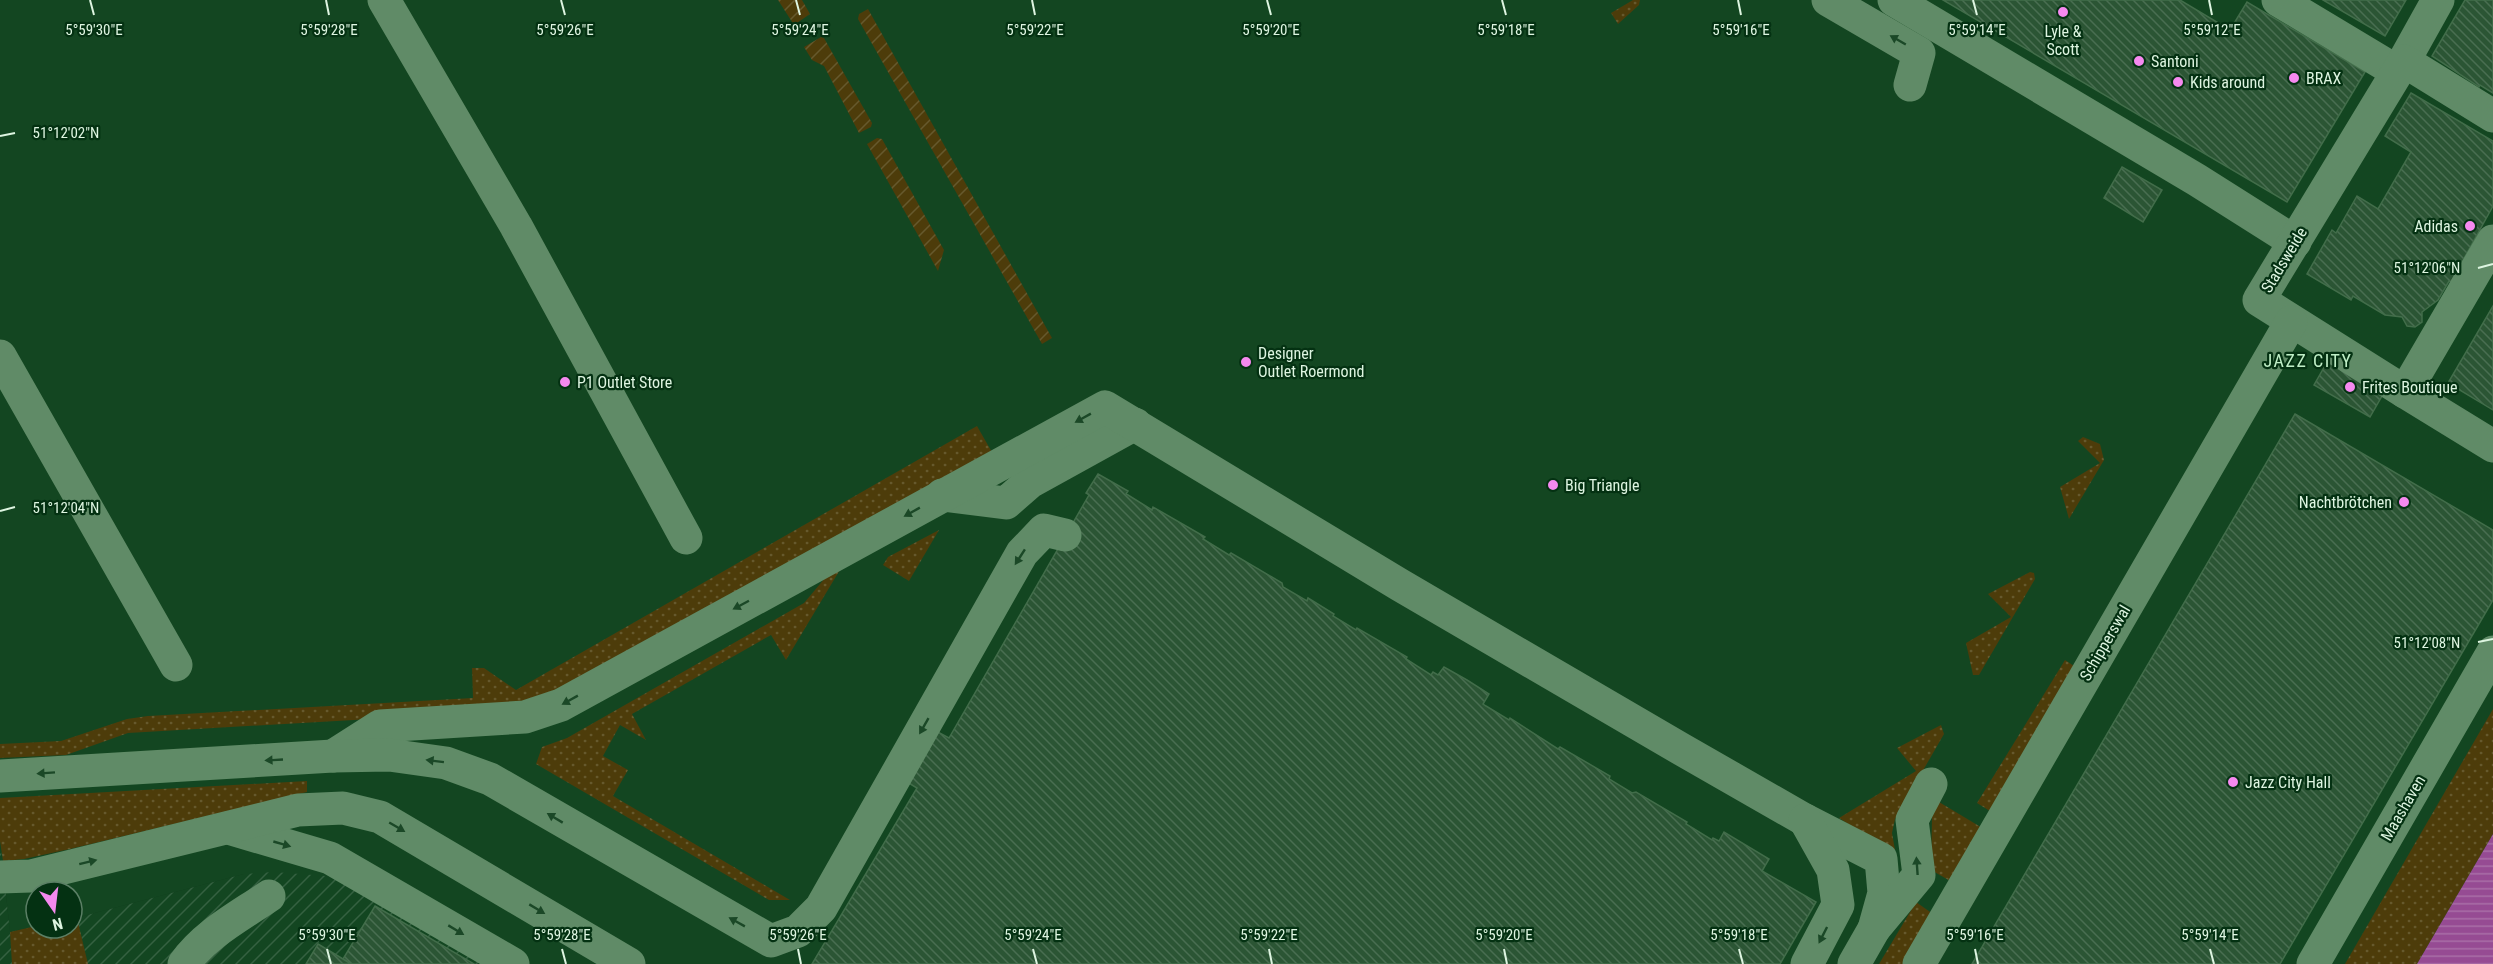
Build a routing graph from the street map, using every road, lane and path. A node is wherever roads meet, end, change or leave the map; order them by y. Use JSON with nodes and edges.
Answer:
{"nodes":[{"id":1,"x":384,"y":0,"type":"edge"},
{"id":2,"x":1828,"y":0,"type":"edge"},
{"id":3,"x":1894,"y":0,"type":"edge"},
{"id":4,"x":2278,"y":0,"type":"edge"},
{"id":5,"x":2438,"y":0,"type":"edge"},
{"id":6,"x":2400,"y":66,"type":"junction"},
{"id":7,"x":1910,"y":85,"type":"dead end"},
{"id":8,"x":2493,"y":116,"type":"edge"},
{"id":9,"x":2493,"y":241,"type":"edge"},
{"id":10,"x":2295,"y":242,"type":"junction"},
{"id":11,"x":2291,"y":322,"type":"junction"},
{"id":12,"x":0,"y":356,"type":"edge"},
{"id":13,"x":2405,"y":392,"type":"junction"},
{"id":14,"x":1135,"y":424,"type":"junction"},
{"id":15,"x":2493,"y":446,"type":"edge"},
{"id":16,"x":942,"y":495,"type":"junction"},
{"id":17,"x":1065,"y":535,"type":"dead end"},
{"id":18,"x":686,"y":538,"type":"dead end"},
{"id":19,"x":2493,"y":652,"type":"edge"},
{"id":20,"x":176,"y":665,"type":"dead end"},
{"id":21,"x":333,"y":756,"type":"junction"},
{"id":22,"x":0,"y":776,"type":"edge"},
{"id":23,"x":1931,"y":784,"type":"dead end"},
{"id":24,"x":1805,"y":819,"type":"junction"},
{"id":25,"x":226,"y":828,"type":"junction"},
{"id":26,"x":0,"y":877,"type":"edge"},
{"id":27,"x":269,"y":896,"type":"dead end"},
{"id":28,"x":1874,"y":929,"type":"junction"},
{"id":29,"x":184,"y":964,"type":"edge"},
{"id":30,"x":513,"y":964,"type":"edge"},
{"id":31,"x":629,"y":964,"type":"edge"},
{"id":32,"x":1807,"y":964,"type":"edge"},
{"id":33,"x":1854,"y":964,"type":"edge"},
{"id":34,"x":1919,"y":964,"type":"edge"},
{"id":35,"x":2313,"y":964,"type":"edge"}],
"edges":[{"from":1,"to":18,"type":"street"},
{"from":7,"to":2,"type":"street","one_way":true},
{"from":3,"to":10,"type":"street"},
{"from":4,"to":6,"type":"street"},
{"from":5,"to":6,"type":"street","name":"Stadsweide"},
{"from":6,"to":8,"type":"street"},
{"from":6,"to":10,"type":"street","name":"Stadsweide"},
{"from":9,"to":13,"type":"street"},
{"from":10,"to":11,"type":"street","name":"Stadsweide"},
{"from":11,"to":13,"type":"street","name":"Stadsweide"},
{"from":11,"to":34,"type":"street","name":"Schipperswal"},
{"from":12,"to":20,"type":"street"},
{"from":13,"to":15,"type":"street","name":"Stadsweide"},
{"from":14,"to":16,"type":"street"},
{"from":14,"to":16,"type":"street","one_way":true},
{"from":14,"to":24,"type":"street"},
{"from":16,"to":21,"type":"street","one_way":true},
{"from":17,"to":21,"type":"street","one_way":true},
{"from":19,"to":35,"type":"street","name":"Maashaven"},
{"from":21,"to":22,"type":"street","one_way":true},
{"from":28,"to":23,"type":"street","one_way":true},
{"from":24,"to":28,"type":"street"},
{"from":24,"to":32,"type":"street","one_way":true},
{"from":26,"to":25,"type":"street","one_way":true},
{"from":25,"to":30,"type":"street","one_way":true},
{"from":25,"to":31,"type":"street","one_way":true},
{"from":27,"to":29,"type":"street"},
{"from":28,"to":33,"type":"street"}]}
